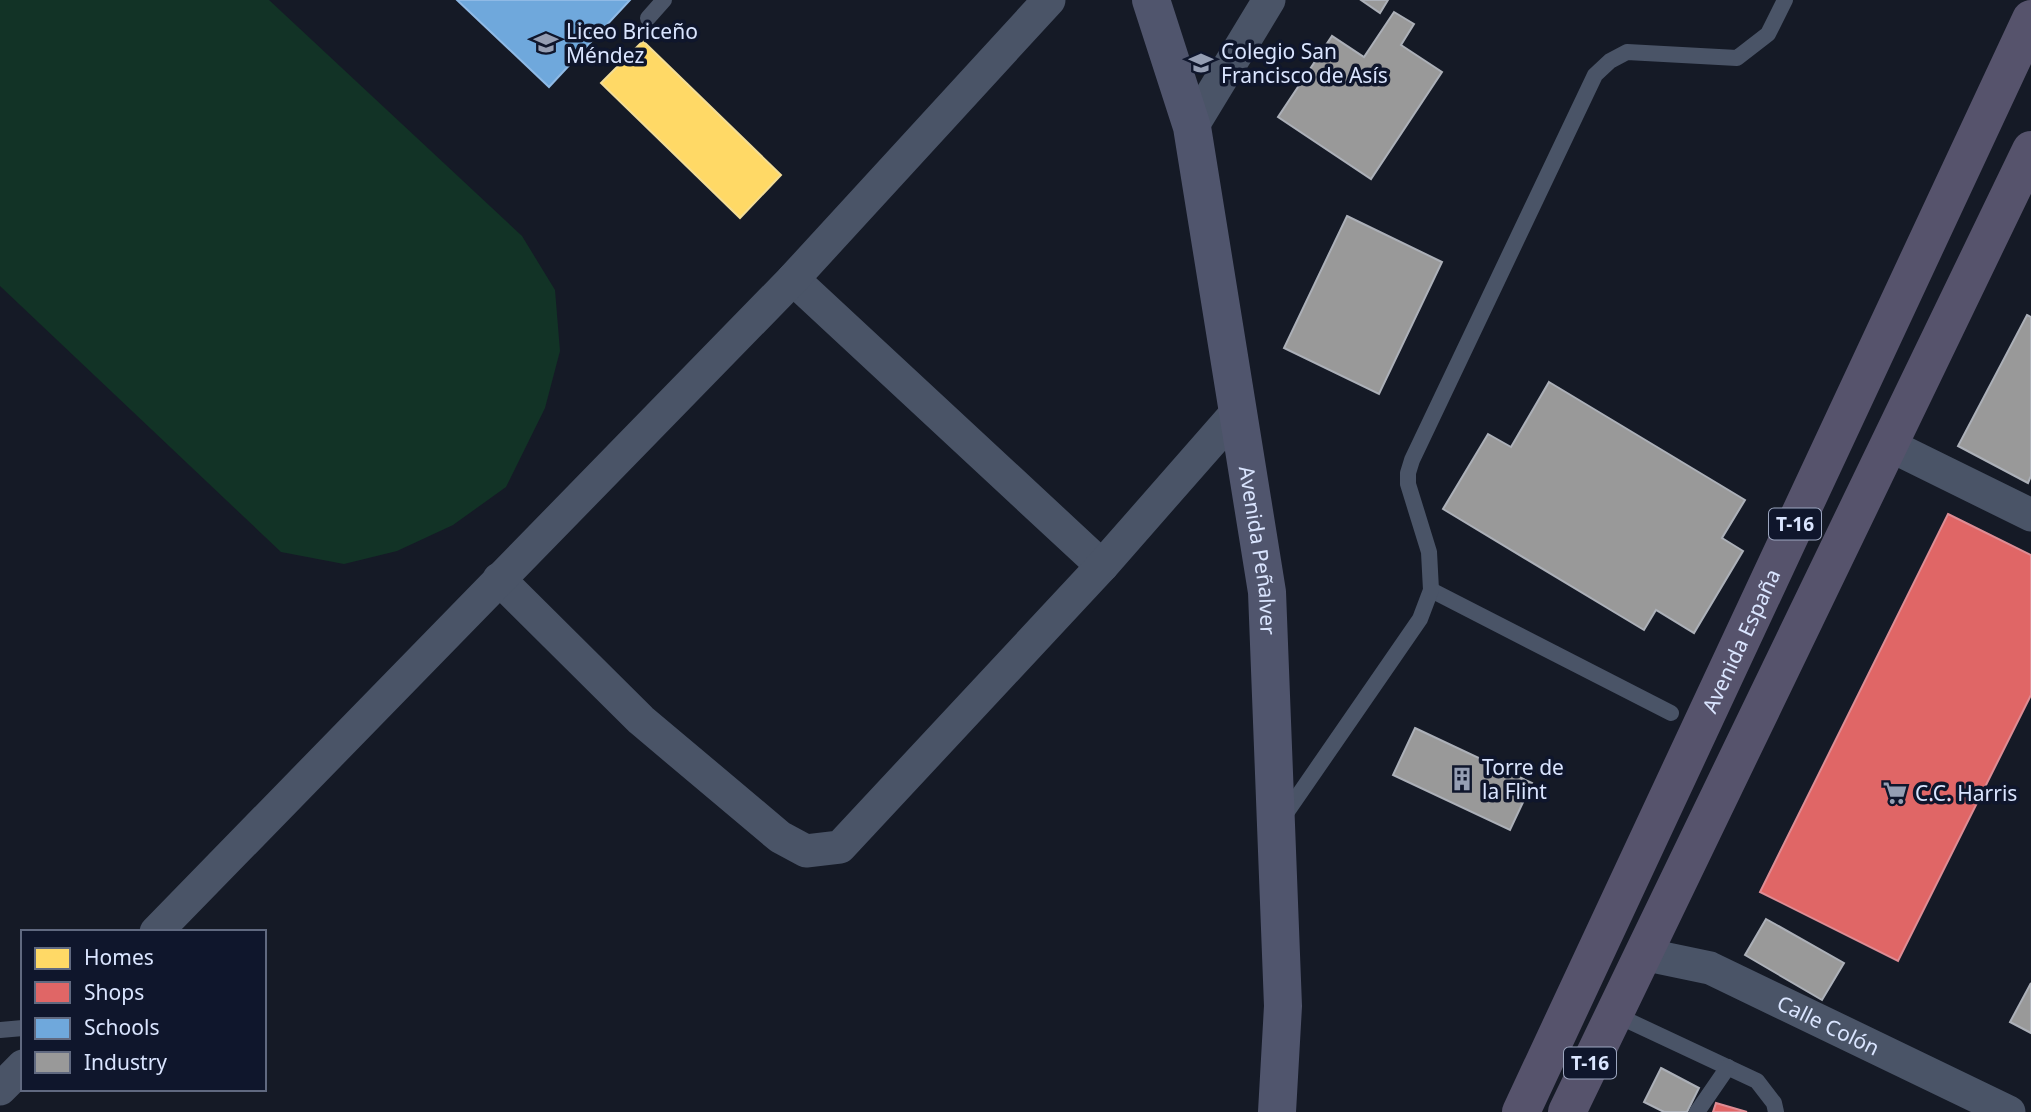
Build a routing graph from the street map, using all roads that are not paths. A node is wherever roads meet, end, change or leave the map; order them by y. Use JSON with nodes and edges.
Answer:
{"nodes":[{"id":1,"x":664,"y":0,"type":"edge"},
{"id":2,"x":1049,"y":0,"type":"edge"},
{"id":3,"x":1151,"y":0,"type":"edge"},
{"id":4,"x":1269,"y":0,"type":"edge"},
{"id":5,"x":1785,"y":0,"type":"edge"},
{"id":6,"x":648,"y":18,"type":"dead end"},
{"id":7,"x":2031,"y":19,"type":"edge"},
{"id":8,"x":2031,"y":81,"type":"edge"},
{"id":9,"x":1987,"y":113,"type":"junction"},
{"id":10,"x":1192,"y":127,"type":"junction"},
{"id":11,"x":2028,"y":166,"type":"edge"},
{"id":12,"x":793,"y":279,"type":"junction"},
{"id":13,"x":1238,"y":411,"type":"junction"},
{"id":14,"x":1889,"y":444,"type":"junction"},
{"id":15,"x":2031,"y":515,"type":"edge"},
{"id":16,"x":1102,"y":566,"type":"junction"},
{"id":17,"x":499,"y":579,"type":"junction"},
{"id":18,"x":1431,"y":590,"type":"junction"},
{"id":19,"x":1671,"y":713,"type":"dead end"},
{"id":20,"x":1276,"y":829,"type":"junction"},
{"id":21,"x":158,"y":930,"type":"edge"},
{"id":22,"x":1643,"y":954,"type":"junction"},
{"id":23,"x":1614,"y":1014,"type":"junction"},
{"id":24,"x":21,"y":1028,"type":"edge"},
{"id":25,"x":0,"y":1030,"type":"edge"},
{"id":26,"x":1728,"y":1067,"type":"junction"},
{"id":27,"x":21,"y":1068,"type":"edge"},
{"id":28,"x":0,"y":1089,"type":"edge"},
{"id":29,"x":1277,"y":1112,"type":"edge"},
{"id":30,"x":1521,"y":1112,"type":"edge"},
{"id":31,"x":1567,"y":1112,"type":"edge"},
{"id":32,"x":1697,"y":1112,"type":"edge"},
{"id":33,"x":1776,"y":1112,"type":"edge"},
{"id":34,"x":2009,"y":1112,"type":"edge"}],
"edges":[{"from":1,"to":6,"type":"lane"},
{"from":2,"to":12,"type":"street"},
{"from":3,"to":10,"type":"main road","name":"Avenida Peñalver"},
{"from":4,"to":10,"type":"street"},
{"from":5,"to":18,"type":"lane"},
{"from":7,"to":9,"type":"highway","name":"Avenida España","number":"T-16"},
{"from":8,"to":9,"type":"highway","number":"T-16"},
{"from":9,"to":30,"type":"highway","name":"Avenida España","number":"T-16"},
{"from":10,"to":13,"type":"main road","name":"Avenida Peñalver"},
{"from":11,"to":14,"type":"highway","number":"T-16"},
{"from":12,"to":16,"type":"street"},
{"from":12,"to":17,"type":"street"},
{"from":13,"to":16,"type":"street"},
{"from":13,"to":20,"type":"main road","name":"Avenida Peñalver"},
{"from":14,"to":15,"type":"street"},
{"from":14,"to":22,"type":"highway","number":"T-16"},
{"from":16,"to":17,"type":"street"},
{"from":17,"to":21,"type":"street"},
{"from":18,"to":19,"type":"lane"},
{"from":18,"to":20,"type":"lane"},
{"from":20,"to":29,"type":"main road","name":"Avenida Peñalver"},
{"from":22,"to":23,"type":"highway","number":"T-16"},
{"from":22,"to":34,"type":"street","name":"Calle Colón"},
{"from":23,"to":26,"type":"lane"},
{"from":23,"to":31,"type":"highway","number":"T-16"},
{"from":24,"to":25,"type":"lane"},
{"from":26,"to":32,"type":"lane"},
{"from":26,"to":33,"type":"lane"},
{"from":27,"to":28,"type":"street"}]}
